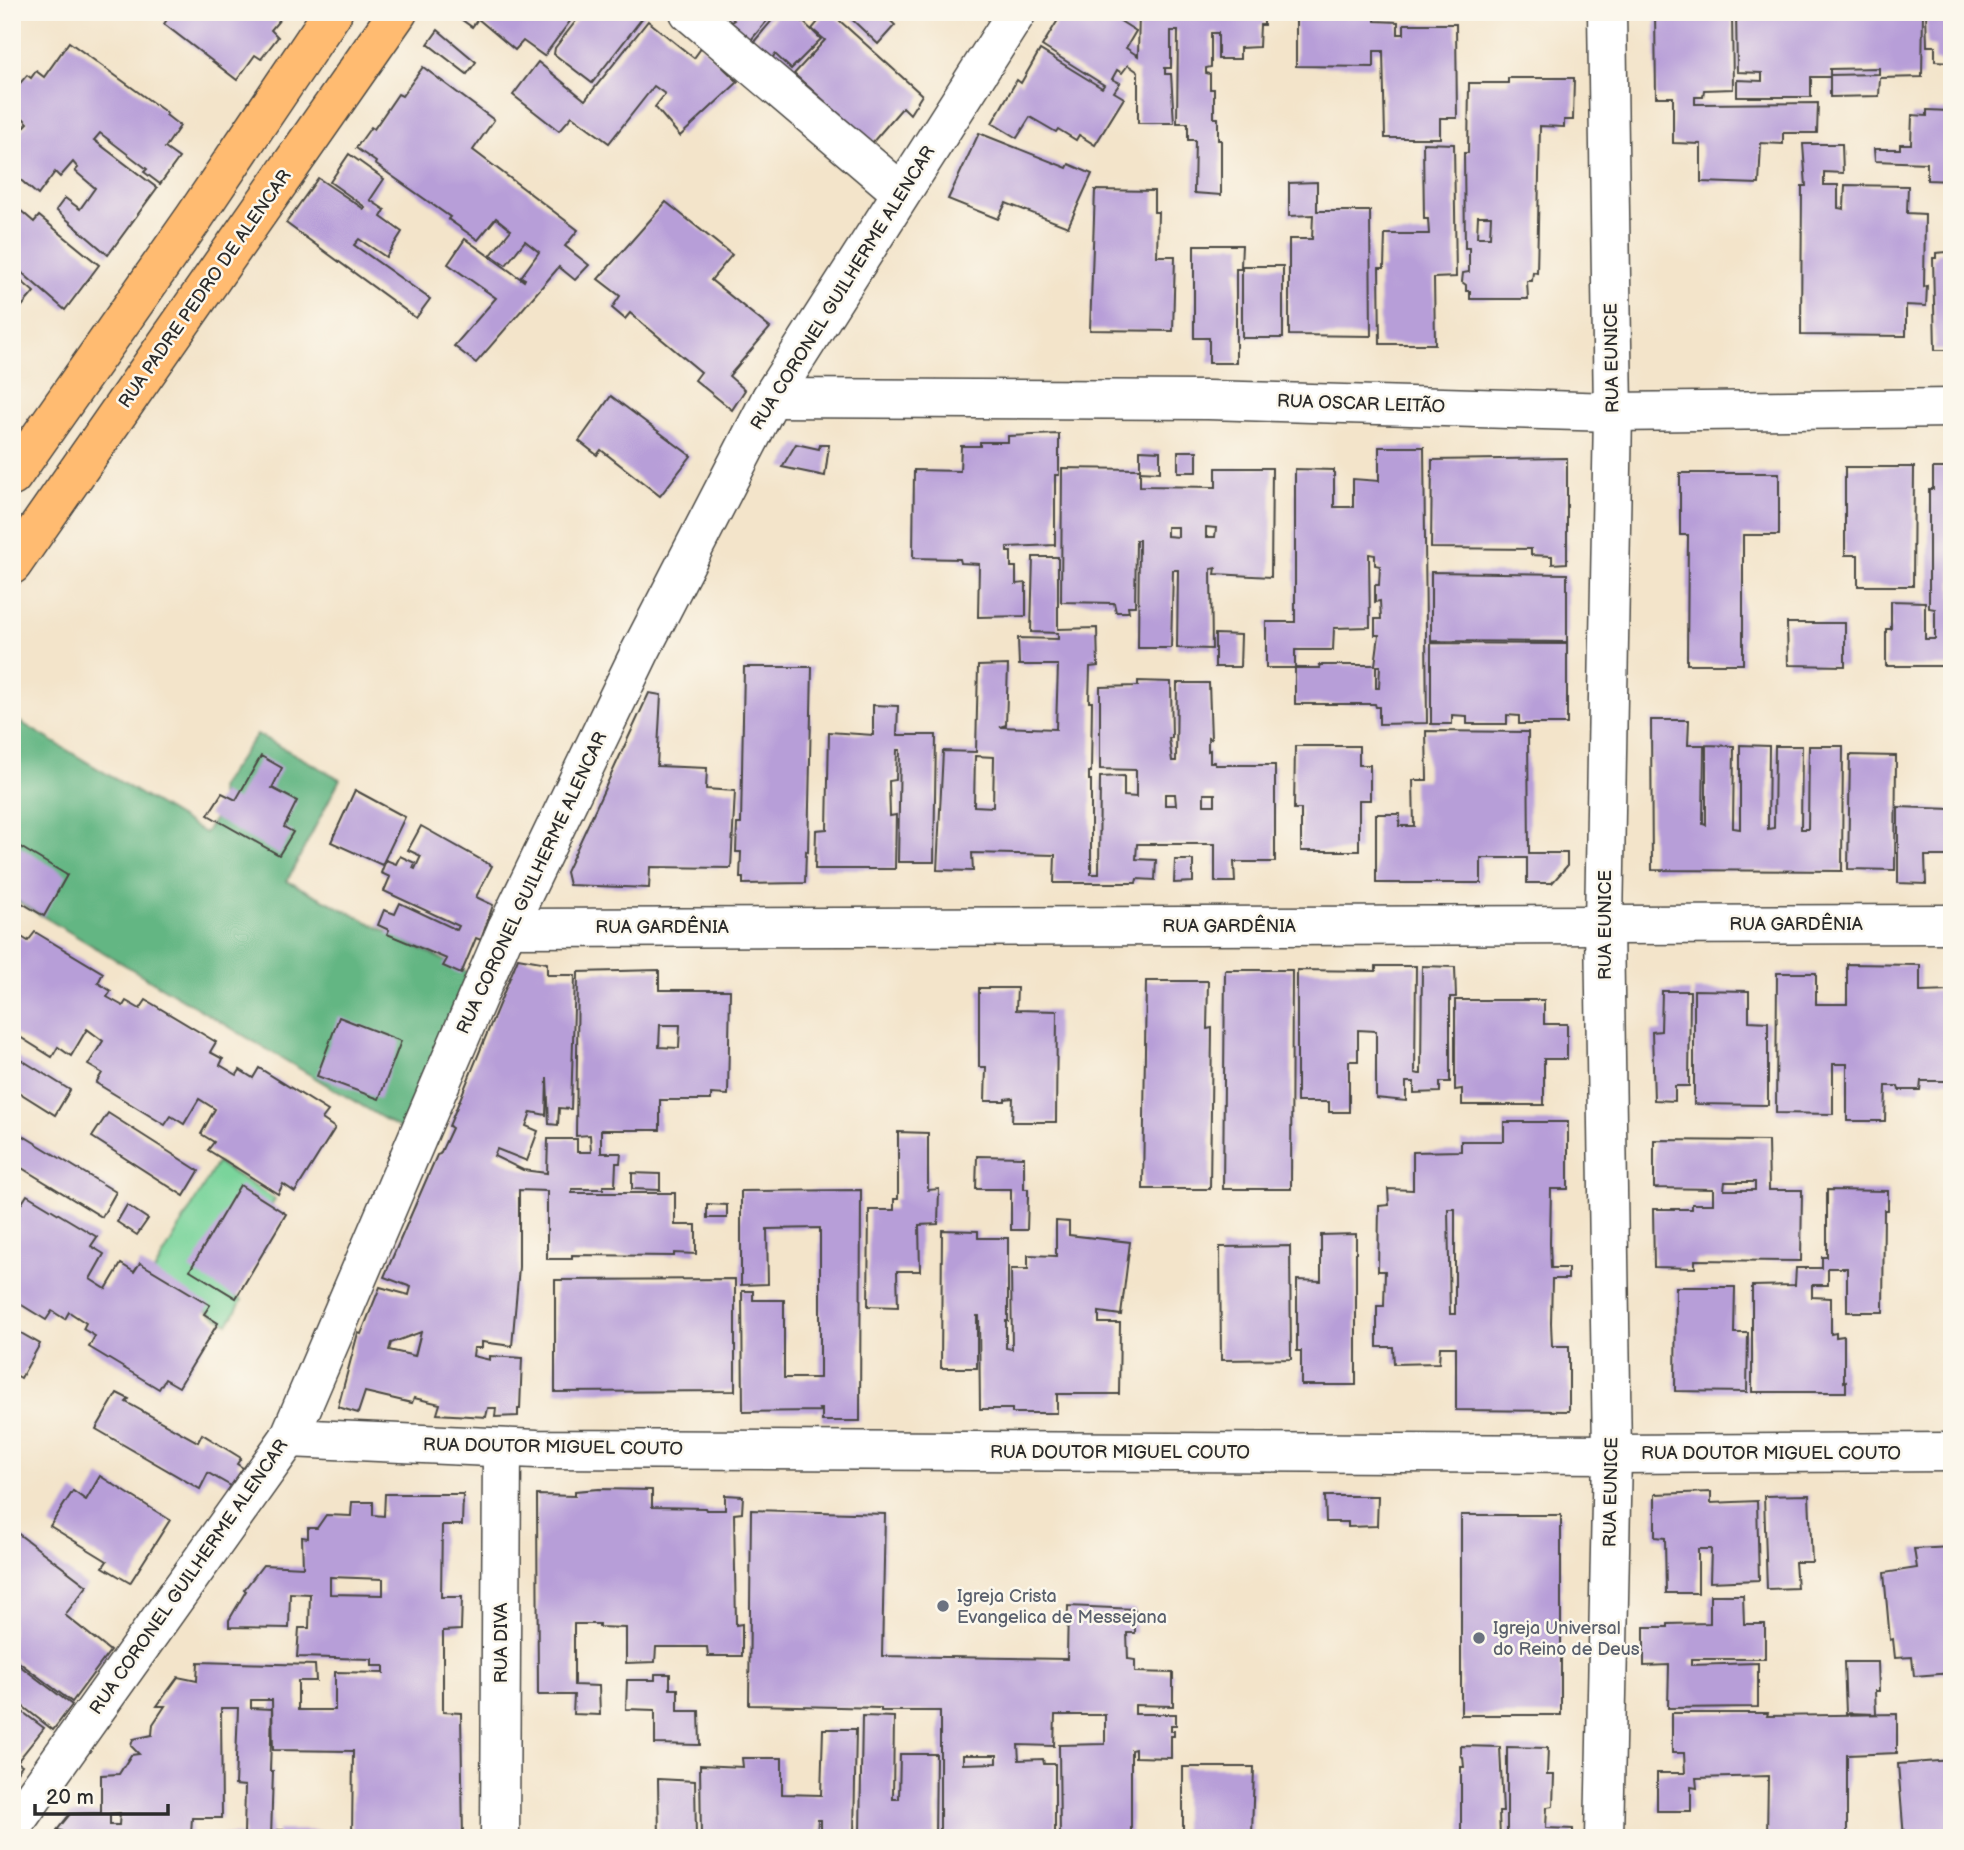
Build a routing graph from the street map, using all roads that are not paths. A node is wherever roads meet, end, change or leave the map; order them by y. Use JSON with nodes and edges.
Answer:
{"nodes":[{"id":1,"x":332,"y":12,"type":"edge"},
{"id":2,"x":398,"y":12,"type":"edge"},
{"id":3,"x":689,"y":12,"type":"edge"},
{"id":4,"x":1017,"y":12,"type":"edge"},
{"id":5,"x":1607,"y":12,"type":"edge"},
{"id":6,"x":901,"y":192,"type":"junction"},
{"id":7,"x":771,"y":398,"type":"junction"},
{"id":8,"x":1952,"y":408,"type":"edge"},
{"id":9,"x":1613,"y":412,"type":"junction"},
{"id":10,"x":12,"y":477,"type":"edge"},
{"id":11,"x":12,"y":565,"type":"edge"},
{"id":12,"x":1952,"y":924,"type":"edge"},
{"id":13,"x":1604,"y":925,"type":"junction"},
{"id":14,"x":507,"y":928,"type":"junction"},
{"id":15,"x":289,"y":1438,"type":"junction"},
{"id":16,"x":502,"y":1448,"type":"junction"},
{"id":17,"x":1952,"y":1452,"type":"edge"},
{"id":18,"x":1612,"y":1454,"type":"junction"},
{"id":19,"x":12,"y":1827,"type":"edge"},
{"id":20,"x":500,"y":1838,"type":"edge"},
{"id":21,"x":1604,"y":1838,"type":"edge"}],
"edges":[{"from":1,"to":10,"type":"main road"},
{"from":2,"to":11,"type":"main road","name":"RUA PADRE PEDRO DE ALENCAR"},
{"from":3,"to":6,"type":"street"},
{"from":4,"to":6,"type":"street","name":"RUA CORONEL GUILHERME ALENCAR"},
{"from":5,"to":9,"type":"street","name":"RUA EUNICE"},
{"from":6,"to":7,"type":"street","name":"RUA CORONEL GUILHERME ALENCAR"},
{"from":7,"to":9,"type":"street","name":"RUA OSCAR LEITÃO"},
{"from":7,"to":14,"type":"street","name":"RUA CORONEL GUILHERME ALENCAR"},
{"from":8,"to":9,"type":"street","name":"RUA OSCAR LEITÃO"},
{"from":9,"to":13,"type":"street","name":"RUA EUNICE"},
{"from":12,"to":13,"type":"street","name":"RUA GARDÊNIA"},
{"from":13,"to":14,"type":"street","name":"RUA GARDÊNIA"},
{"from":13,"to":18,"type":"street","name":"RUA EUNICE"},
{"from":14,"to":15,"type":"street","name":"RUA CORONEL GUILHERME ALENCAR"},
{"from":15,"to":16,"type":"street","name":"RUA DOUTOR MIGUEL COUTO"},
{"from":15,"to":19,"type":"street","name":"RUA CORONEL GUILHERME ALENCAR"},
{"from":16,"to":18,"type":"street","name":"RUA DOUTOR MIGUEL COUTO"},
{"from":16,"to":20,"type":"street","name":"RUA DIVA"},
{"from":17,"to":18,"type":"street","name":"RUA DOUTOR MIGUEL COUTO"},
{"from":18,"to":21,"type":"street","name":"RUA EUNICE"}]}
